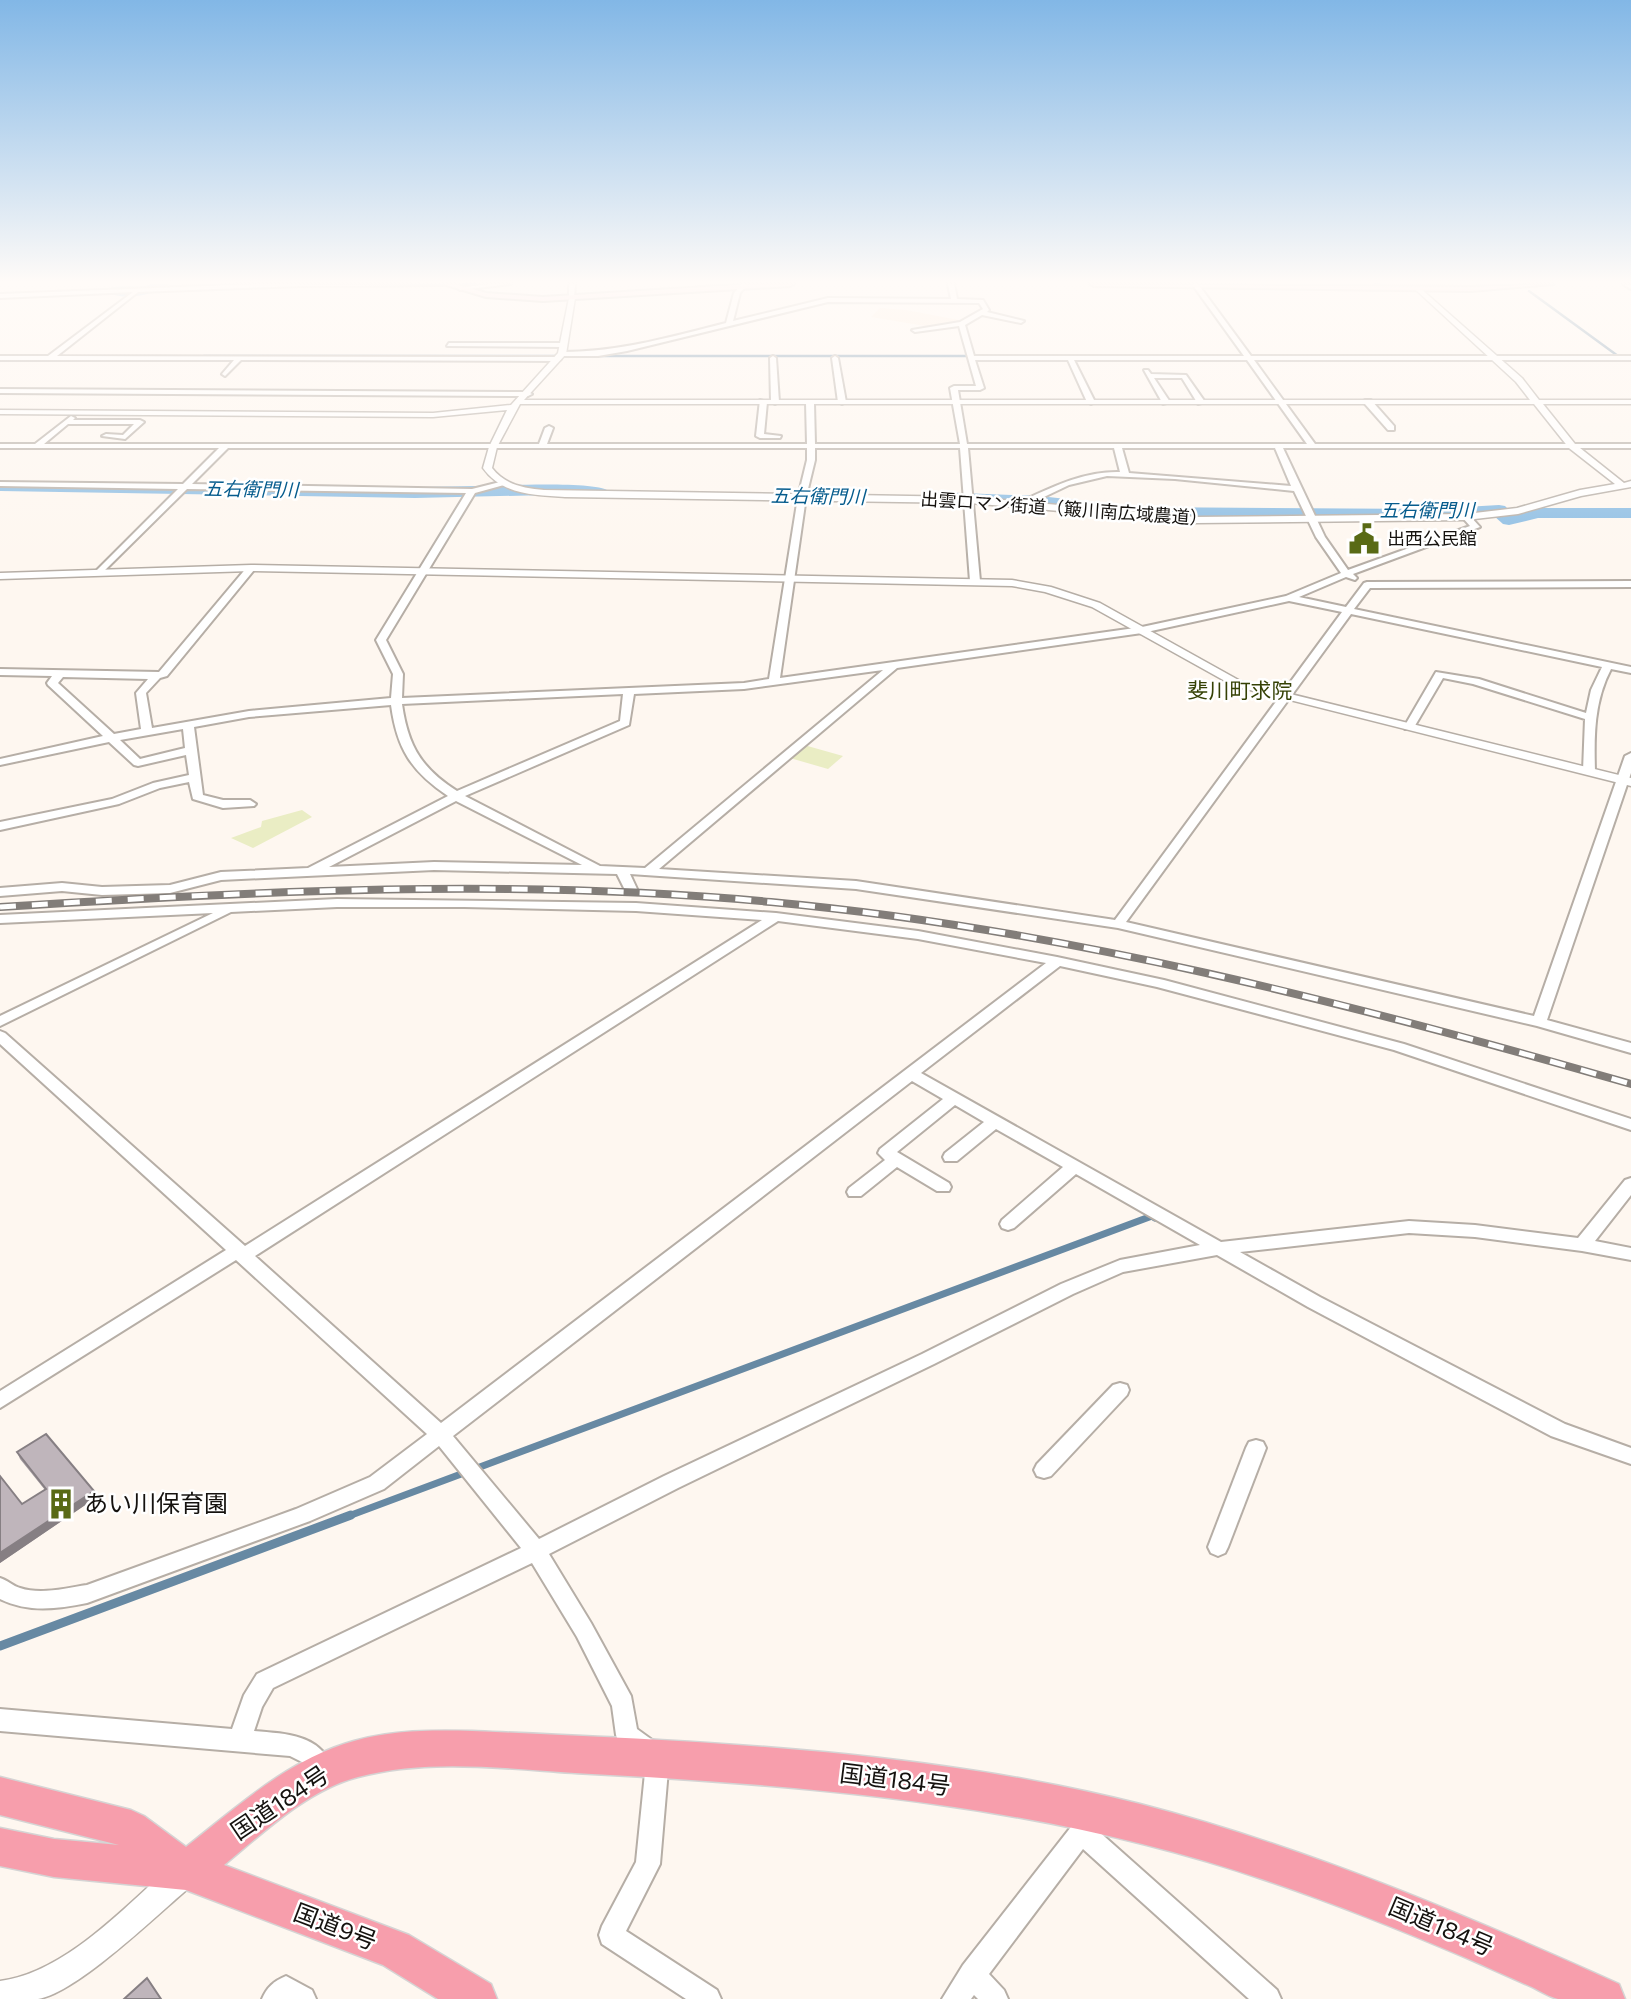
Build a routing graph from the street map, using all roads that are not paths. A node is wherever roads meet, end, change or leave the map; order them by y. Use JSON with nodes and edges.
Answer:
{"nodes":[{"id":1,"x":541,"y":377,"type":"edge"},
{"id":2,"x":774,"y":377,"type":"edge"},
{"id":3,"x":838,"y":377,"type":"edge"},
{"id":4,"x":976,"y":377,"type":"edge"},
{"id":5,"x":1079,"y":377,"type":"edge"},
{"id":6,"x":1151,"y":377,"type":"edge"},
{"id":7,"x":1185,"y":377,"type":"edge"},
{"id":8,"x":1262,"y":377,"type":"edge"},
{"id":9,"x":1513,"y":377,"type":"edge"},
{"id":10,"x":0,"y":391,"type":"edge"},
{"id":11,"x":763,"y":402,"type":"junction"},
{"id":12,"x":775,"y":402,"type":"junction"},
{"id":13,"x":810,"y":402,"type":"junction"},
{"id":14,"x":842,"y":402,"type":"junction"},
{"id":15,"x":957,"y":402,"type":"junction"},
{"id":16,"x":1091,"y":402,"type":"junction"},
{"id":17,"x":1166,"y":402,"type":"junction"},
{"id":18,"x":1201,"y":402,"type":"junction"},
{"id":19,"x":1281,"y":402,"type":"junction"},
{"id":20,"x":1368,"y":402,"type":"junction"},
{"id":21,"x":1631,"y":402,"type":"edge"},
{"id":22,"x":1539,"y":403,"type":"junction"},
{"id":23,"x":518,"y":404,"type":"junction"},
{"id":24,"x":0,"y":412,"type":"edge"},
{"id":25,"x":76,"y":413,"type":"junction"},
{"id":26,"x":66,"y":422,"type":"junction"},
{"id":27,"x":549,"y":428,"type":"dead end"},
{"id":28,"x":1391,"y":428,"type":"dead end"},
{"id":29,"x":49,"y":436,"type":"junction"},
{"id":30,"x":810,"y":441,"type":"junction"},
{"id":31,"x":0,"y":446,"type":"edge"},
{"id":32,"x":37,"y":446,"type":"junction"},
{"id":33,"x":226,"y":446,"type":"junction"},
{"id":34,"x":964,"y":446,"type":"junction"},
{"id":35,"x":1118,"y":446,"type":"junction"},
{"id":36,"x":1278,"y":446,"type":"junction"},
{"id":37,"x":1313,"y":446,"type":"junction"},
{"id":38,"x":1572,"y":446,"type":"junction"},
{"id":39,"x":1631,"y":446,"type":"edge"},
{"id":40,"x":493,"y":447,"type":"junction"},
{"id":41,"x":541,"y":447,"type":"junction"},
{"id":42,"x":1125,"y":474,"type":"junction"},
{"id":43,"x":501,"y":483,"type":"junction"},
{"id":44,"x":0,"y":484,"type":"edge"},
{"id":45,"x":1625,"y":484,"type":"edge"},
{"id":46,"x":186,"y":487,"type":"junction"},
{"id":47,"x":1299,"y":489,"type":"junction"},
{"id":48,"x":472,"y":491,"type":"junction"},
{"id":49,"x":802,"y":498,"type":"junction"},
{"id":50,"x":969,"y":500,"type":"junction"},
{"id":51,"x":1023,"y":504,"type":"junction"},
{"id":52,"x":1466,"y":517,"type":"junction"},
{"id":53,"x":1312,"y":519,"type":"junction"},
{"id":54,"x":251,"y":568,"type":"junction"},
{"id":55,"x":424,"y":570,"type":"junction"},
{"id":56,"x":100,"y":572,"type":"junction"},
{"id":57,"x":1346,"y":575,"type":"junction"},
{"id":58,"x":0,"y":576,"type":"edge"},
{"id":59,"x":790,"y":577,"type":"junction"},
{"id":60,"x":975,"y":580,"type":"junction"},
{"id":61,"x":1367,"y":584,"type":"junction"},
{"id":62,"x":1631,"y":584,"type":"edge"},
{"id":63,"x":1289,"y":598,"type":"junction"},
{"id":64,"x":1347,"y":611,"type":"junction"},
{"id":65,"x":1143,"y":630,"type":"junction"},
{"id":66,"x":1608,"y":665,"type":"junction"},
{"id":67,"x":894,"y":666,"type":"junction"},
{"id":68,"x":1631,"y":670,"type":"edge"},
{"id":69,"x":0,"y":672,"type":"edge"},
{"id":70,"x":61,"y":673,"type":"junction"},
{"id":71,"x":156,"y":676,"type":"junction"},
{"id":72,"x":774,"y":682,"type":"junction"},
{"id":73,"x":629,"y":690,"type":"junction"},
{"id":74,"x":1285,"y":697,"type":"junction"},
{"id":75,"x":396,"y":701,"type":"junction"},
{"id":76,"x":1588,"y":717,"type":"junction"},
{"id":77,"x":188,"y":724,"type":"junction"},
{"id":78,"x":1409,"y":727,"type":"junction"},
{"id":79,"x":147,"y":732,"type":"junction"},
{"id":80,"x":111,"y":738,"type":"junction"},
{"id":81,"x":191,"y":750,"type":"junction"},
{"id":82,"x":1631,"y":756,"type":"edge"},
{"id":83,"x":0,"y":762,"type":"edge"},
{"id":84,"x":1589,"y":771,"type":"junction"},
{"id":85,"x":195,"y":778,"type":"junction"},
{"id":86,"x":1627,"y":781,"type":"edge"},
{"id":87,"x":456,"y":796,"type":"junction"},
{"id":88,"x":250,"y":804,"type":"dead end"},
{"id":89,"x":0,"y":825,"type":"edge"},
{"id":90,"x":599,"y":869,"type":"junction"},
{"id":91,"x":622,"y":870,"type":"junction"},
{"id":92,"x":649,"y":871,"type":"junction"},
{"id":93,"x":308,"y":874,"type":"junction"},
{"id":94,"x":0,"y":892,"type":"edge"},
{"id":95,"x":633,"y":897,"type":"junction"},
{"id":96,"x":232,"y":909,"type":"junction"},
{"id":97,"x":776,"y":918,"type":"junction"},
{"id":98,"x":0,"y":919,"type":"edge"},
{"id":99,"x":1118,"y":924,"type":"junction"},
{"id":100,"x":1058,"y":961,"type":"junction"},
{"id":101,"x":0,"y":1022,"type":"edge"},
{"id":102,"x":1539,"y":1022,"type":"junction"},
{"id":103,"x":0,"y":1036,"type":"edge"},
{"id":104,"x":1631,"y":1048,"type":"edge"},
{"id":105,"x":911,"y":1074,"type":"junction"},
{"id":106,"x":954,"y":1098,"type":"junction"},
{"id":107,"x":996,"y":1121,"type":"junction"},
{"id":108,"x":1631,"y":1125,"type":"edge"},
{"id":109,"x":951,"y":1157,"type":"dead end"},
{"id":110,"x":896,"y":1159,"type":"junction"},
{"id":111,"x":1075,"y":1166,"type":"junction"},
{"id":112,"x":1631,"y":1184,"type":"edge"},
{"id":113,"x":943,"y":1188,"type":"dead end"},
{"id":114,"x":855,"y":1192,"type":"dead end"},
{"id":115,"x":1008,"y":1224,"type":"dead end"},
{"id":116,"x":1582,"y":1245,"type":"junction"},
{"id":117,"x":1221,"y":1248,"type":"junction"},
{"id":118,"x":241,"y":1252,"type":"junction"},
{"id":119,"x":1631,"y":1254,"type":"edge"},
{"id":120,"x":1119,"y":1390,"type":"dead end"},
{"id":121,"x":0,"y":1400,"type":"edge"},
{"id":122,"x":442,"y":1436,"type":"junction"},
{"id":123,"x":1256,"y":1448,"type":"dead end"},
{"id":124,"x":1631,"y":1456,"type":"edge"},
{"id":125,"x":1044,"y":1470,"type":"dead end"},
{"id":126,"x":1218,"y":1547,"type":"dead end"},
{"id":127,"x":536,"y":1551,"type":"junction"},
{"id":128,"x":0,"y":1587,"type":"edge"},
{"id":129,"x":0,"y":1720,"type":"edge"},
{"id":130,"x":240,"y":1740,"type":"junction"},
{"id":131,"x":658,"y":1758,"type":"junction"},
{"id":132,"x":323,"y":1770,"type":"junction"},
{"id":133,"x":0,"y":1796,"type":"edge"},
{"id":134,"x":1089,"y":1823,"type":"junction"},
{"id":135,"x":0,"y":1847,"type":"edge"},
{"id":136,"x":186,"y":1871,"type":"junction"},
{"id":137,"x":972,"y":1974,"type":"junction"},
{"id":138,"x":0,"y":1995,"type":"edge"},
{"id":139,"x":1591,"y":1996,"type":"edge"},
{"id":140,"x":275,"y":1999,"type":"edge"},
{"id":141,"x":303,"y":1999,"type":"edge"},
{"id":142,"x":476,"y":1999,"type":"edge"},
{"id":143,"x":708,"y":1999,"type":"edge"},
{"id":144,"x":955,"y":1999,"type":"edge"},
{"id":145,"x":995,"y":1999,"type":"edge"},
{"id":146,"x":1268,"y":1999,"type":"edge"}],
"edges":[{"from":1,"to":23,"type":"street"},
{"from":2,"to":12,"type":"street"},
{"from":3,"to":14,"type":"street"},
{"from":4,"to":15,"type":"street"},
{"from":5,"to":16,"type":"street"},
{"from":6,"to":17,"type":"street"},
{"from":7,"to":18,"type":"street"},
{"from":8,"to":19,"type":"street"},
{"from":9,"to":22,"type":"street"},
{"from":10,"to":23,"type":"street"},
{"from":11,"to":12,"type":"street"},
{"from":11,"to":23,"type":"street"},
{"from":11,"to":30,"type":"street"},
{"from":12,"to":13,"type":"street"},
{"from":13,"to":14,"type":"street"},
{"from":13,"to":30,"type":"street"},
{"from":14,"to":15,"type":"street"},
{"from":15,"to":16,"type":"street"},
{"from":15,"to":34,"type":"street"},
{"from":16,"to":17,"type":"street"},
{"from":17,"to":18,"type":"street"},
{"from":18,"to":19,"type":"street"},
{"from":19,"to":20,"type":"street"},
{"from":19,"to":37,"type":"street"},
{"from":20,"to":22,"type":"street"},
{"from":20,"to":28,"type":"street"},
{"from":21,"to":22,"type":"street"},
{"from":22,"to":38,"type":"street"},
{"from":23,"to":25,"type":"street"},
{"from":23,"to":40,"type":"street"},
{"from":24,"to":25,"type":"street"},
{"from":25,"to":26,"type":"street"},
{"from":26,"to":29,"type":"street"},
{"from":26,"to":29,"type":"street"},
{"from":27,"to":41,"type":"street"},
{"from":29,"to":32,"type":"street"},
{"from":30,"to":34,"type":"street"},
{"from":30,"to":41,"type":"street"},
{"from":30,"to":49,"type":"street"},
{"from":31,"to":32,"type":"street"},
{"from":32,"to":33,"type":"street"},
{"from":33,"to":40,"type":"street"},
{"from":33,"to":46,"type":"street"},
{"from":34,"to":35,"type":"street"},
{"from":34,"to":50,"type":"street"},
{"from":35,"to":36,"type":"street"},
{"from":35,"to":42,"type":"street"},
{"from":36,"to":37,"type":"street"},
{"from":36,"to":47,"type":"street"},
{"from":37,"to":38,"type":"street"},
{"from":38,"to":39,"type":"street"},
{"from":38,"to":45,"type":"street"},
{"from":40,"to":41,"type":"street"},
{"from":40,"to":43,"type":"street"},
{"from":42,"to":47,"type":"street"},
{"from":42,"to":51,"type":"street"},
{"from":43,"to":48,"type":"street"},
{"from":43,"to":49,"type":"street","name":"出雲ロマン街道（簸川南広域農道）"},
{"from":44,"to":46,"type":"street"},
{"from":45,"to":52,"type":"street","name":"出雲ロマン街道（簸川南広域農道）"},
{"from":46,"to":48,"type":"street"},
{"from":46,"to":56,"type":"street"},
{"from":47,"to":53,"type":"street"},
{"from":48,"to":55,"type":"street"},
{"from":49,"to":50,"type":"street","name":"出雲ロマン街道（簸川南広域農道）"},
{"from":49,"to":59,"type":"street"},
{"from":50,"to":51,"type":"street","name":"出雲ロマン街道（簸川南広域農道）"},
{"from":50,"to":60,"type":"street"},
{"from":51,"to":53,"type":"street","name":"出雲ロマン街道（簸川南広域農道）"},
{"from":52,"to":53,"type":"street","name":"出雲ロマン街道（簸川南広域農道）"},
{"from":52,"to":57,"type":"street"},
{"from":53,"to":57,"type":"street"},
{"from":54,"to":55,"type":"street"},
{"from":54,"to":56,"type":"street"},
{"from":54,"to":71,"type":"street"},
{"from":55,"to":59,"type":"street"},
{"from":55,"to":75,"type":"street"},
{"from":56,"to":58,"type":"street"},
{"from":57,"to":61,"type":"street"},
{"from":57,"to":63,"type":"street"},
{"from":59,"to":60,"type":"street"},
{"from":59,"to":72,"type":"street"},
{"from":60,"to":65,"type":"street"},
{"from":61,"to":62,"type":"street"},
{"from":61,"to":64,"type":"street"},
{"from":63,"to":64,"type":"street"},
{"from":63,"to":65,"type":"street"},
{"from":64,"to":66,"type":"street"},
{"from":64,"to":74,"type":"street"},
{"from":65,"to":67,"type":"street"},
{"from":65,"to":74,"type":"street"},
{"from":66,"to":68,"type":"street"},
{"from":66,"to":76,"type":"street"},
{"from":67,"to":72,"type":"street"},
{"from":67,"to":92,"type":"street"},
{"from":69,"to":70,"type":"street"},
{"from":70,"to":71,"type":"street"},
{"from":70,"to":80,"type":"street"},
{"from":71,"to":79,"type":"street"},
{"from":72,"to":73,"type":"street"},
{"from":73,"to":75,"type":"street"},
{"from":73,"to":87,"type":"street"},
{"from":74,"to":78,"type":"street"},
{"from":74,"to":99,"type":"street"},
{"from":75,"to":77,"type":"street"},
{"from":75,"to":87,"type":"street"},
{"from":76,"to":78,"type":"street"},
{"from":76,"to":84,"type":"street"},
{"from":77,"to":79,"type":"street"},
{"from":77,"to":81,"type":"street"},
{"from":78,"to":84,"type":"street"},
{"from":79,"to":80,"type":"street"},
{"from":80,"to":81,"type":"street"},
{"from":80,"to":83,"type":"street"},
{"from":81,"to":85,"type":"street"},
{"from":82,"to":86,"type":"street"},
{"from":84,"to":86,"type":"street"},
{"from":85,"to":88,"type":"street"},
{"from":85,"to":89,"type":"street"},
{"from":86,"to":102,"type":"street"},
{"from":87,"to":90,"type":"street"},
{"from":87,"to":93,"type":"street"},
{"from":90,"to":91,"type":"street"},
{"from":90,"to":93,"type":"street"},
{"from":91,"to":92,"type":"street"},
{"from":91,"to":95,"type":"street"},
{"from":92,"to":99,"type":"street"},
{"from":93,"to":94,"type":"street"},
{"from":95,"to":96,"type":"street"},
{"from":95,"to":97,"type":"street"},
{"from":96,"to":98,"type":"street"},
{"from":96,"to":101,"type":"street"},
{"from":97,"to":100,"type":"street"},
{"from":97,"to":118,"type":"street"},
{"from":99,"to":102,"type":"street"},
{"from":100,"to":105,"type":"street"},
{"from":100,"to":108,"type":"street"},
{"from":102,"to":104,"type":"street"},
{"from":103,"to":118,"type":"street"},
{"from":105,"to":106,"type":"street"},
{"from":105,"to":122,"type":"street"},
{"from":106,"to":107,"type":"street"},
{"from":106,"to":110,"type":"street"},
{"from":107,"to":109,"type":"street"},
{"from":107,"to":111,"type":"street"},
{"from":110,"to":113,"type":"street"},
{"from":110,"to":114,"type":"street"},
{"from":111,"to":115,"type":"street"},
{"from":111,"to":117,"type":"street"},
{"from":112,"to":116,"type":"street"},
{"from":116,"to":117,"type":"street"},
{"from":116,"to":119,"type":"street"},
{"from":117,"to":124,"type":"street"},
{"from":117,"to":127,"type":"street"},
{"from":118,"to":121,"type":"street"},
{"from":118,"to":122,"type":"street"},
{"from":120,"to":125,"type":"street"},
{"from":122,"to":127,"type":"street"},
{"from":122,"to":128,"type":"street"},
{"from":123,"to":126,"type":"street"},
{"from":127,"to":130,"type":"street"},
{"from":127,"to":131,"type":"street"},
{"from":129,"to":130,"type":"street"},
{"from":130,"to":132,"type":"street"},
{"from":131,"to":132,"type":"highway","name":"国道184号"},
{"from":131,"to":134,"type":"highway","name":"国道184号"},
{"from":131,"to":143,"type":"street"},
{"from":132,"to":136,"type":"highway","name":"国道184号"},
{"from":133,"to":136,"type":"highway","name":"国道9号"},
{"from":134,"to":137,"type":"street"},
{"from":134,"to":139,"type":"highway","name":"国道184号"},
{"from":134,"to":146,"type":"street"},
{"from":135,"to":136,"type":"highway","name":"国道9号"},
{"from":136,"to":138,"type":"street"},
{"from":136,"to":142,"type":"highway","name":"国道9号"},
{"from":137,"to":144,"type":"street"},
{"from":137,"to":145,"type":"street"},
{"from":140,"to":141,"type":"street"}]}
